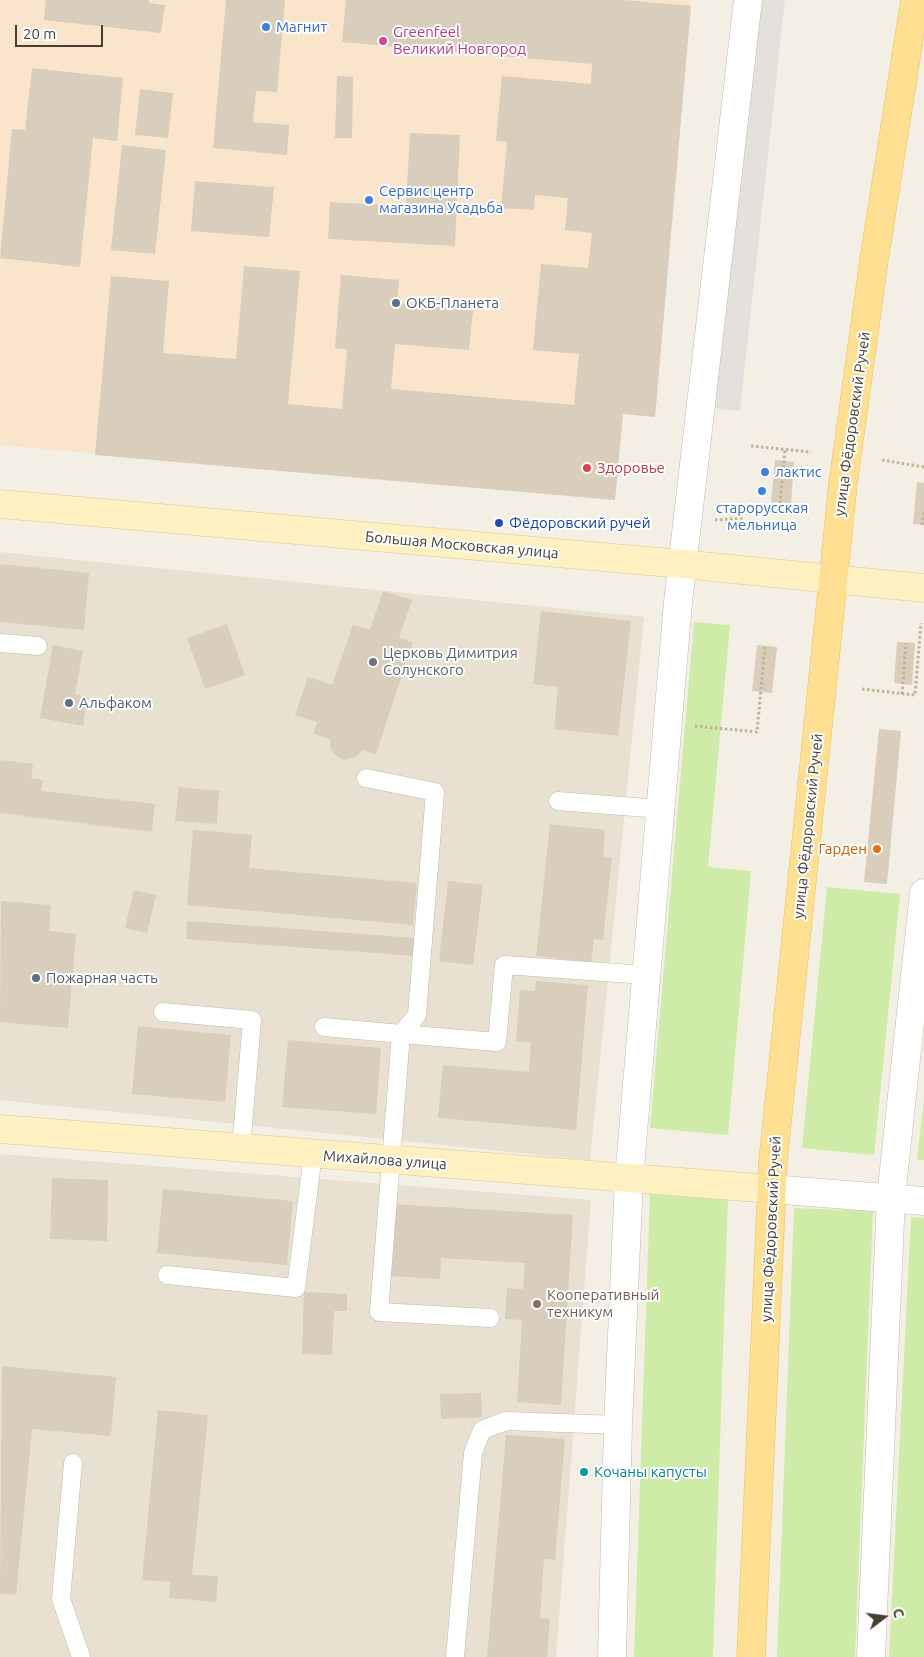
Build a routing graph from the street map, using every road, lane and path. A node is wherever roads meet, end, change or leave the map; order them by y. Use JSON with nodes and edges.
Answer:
{"nodes":[{"id":1,"x":748,"y":0,"type":"edge"},
{"id":2,"x":915,"y":0,"type":"edge"},
{"id":3,"x":751,"y":446,"type":"dead end"},
{"id":4,"x":785,"y":449,"type":"junction"},
{"id":5,"x":811,"y":452,"type":"dead end"},
{"id":6,"x":882,"y":460,"type":"dead end"},
{"id":7,"x":924,"y":467,"type":"edge"},
{"id":8,"x":780,"y":502,"type":"dead end"},
{"id":9,"x":0,"y":504,"type":"edge"},
{"id":10,"x":924,"y":511,"type":"edge"},
{"id":11,"x":922,"y":525,"type":"dead end"},
{"id":12,"x":682,"y":564,"type":"junction"},
{"id":13,"x":833,"y":580,"type":"junction"},
{"id":14,"x":924,"y":588,"type":"edge"},
{"id":15,"x":921,"y":623,"type":"dead end"},
{"id":16,"x":0,"y":643,"type":"edge"},
{"id":17,"x":906,"y":643,"type":"dead end"},
{"id":18,"x":38,"y":646,"type":"dead end"},
{"id":19,"x":765,"y":646,"type":"dead end"},
{"id":20,"x":862,"y":689,"type":"dead end"},
{"id":21,"x":902,"y":694,"type":"junction"},
{"id":22,"x":667,"y":724,"type":"junction"},
{"id":23,"x":366,"y":778,"type":"dead end"},
{"id":24,"x":558,"y":801,"type":"dead end"},
{"id":25,"x":660,"y":809,"type":"junction"},
{"id":26,"x":924,"y":893,"type":"edge"},
{"id":27,"x":646,"y":975,"type":"junction"},
{"id":28,"x":163,"y":1012,"type":"dead end"},
{"id":29,"x":324,"y":1027,"type":"dead end"},
{"id":30,"x":401,"y":1034,"type":"junction"},
{"id":31,"x":0,"y":1129,"type":"edge"},
{"id":32,"x":241,"y":1148,"type":"junction"},
{"id":33,"x":313,"y":1154,"type":"junction"},
{"id":34,"x":391,"y":1160,"type":"junction"},
{"id":35,"x":629,"y":1180,"type":"junction"},
{"id":36,"x":771,"y":1189,"type":"junction"},
{"id":37,"x":891,"y":1197,"type":"junction"},
{"id":38,"x":924,"y":1200,"type":"edge"},
{"id":39,"x":167,"y":1275,"type":"dead end"},
{"id":40,"x":490,"y":1318,"type":"dead end"},
{"id":41,"x":618,"y":1425,"type":"junction"},
{"id":42,"x":73,"y":1463,"type":"dead end"},
{"id":43,"x":81,"y":1657,"type":"edge"},
{"id":44,"x":455,"y":1657,"type":"edge"},
{"id":45,"x":612,"y":1657,"type":"edge"},
{"id":46,"x":751,"y":1657,"type":"edge"},
{"id":47,"x":871,"y":1657,"type":"edge"}],
"edges":[{"from":1,"to":12,"type":"street"},
{"from":2,"to":13,"type":"main road","name":"улица Фёдоровский Ручей"},
{"from":3,"to":4,"type":"path"},
{"from":4,"to":5,"type":"path"},
{"from":4,"to":8,"type":"path"},
{"from":6,"to":7,"type":"path"},
{"from":9,"to":12,"type":"street","name":"Большая Московская улица"},
{"from":10,"to":11,"type":"path"},
{"from":12,"to":13,"type":"street","name":"Большая Московская улица"},
{"from":12,"to":22,"type":"street"},
{"from":13,"to":14,"type":"street","name":"Большая Московская улица"},
{"from":13,"to":36,"type":"main road","name":"улица Фёдоровский Ручей"},
{"from":15,"to":21,"type":"path"},
{"from":16,"to":18,"type":"lane"},
{"from":17,"to":21,"type":"path"},
{"from":19,"to":22,"type":"path"},
{"from":20,"to":21,"type":"path"},
{"from":22,"to":25,"type":"street"},
{"from":23,"to":30,"type":"lane"},
{"from":24,"to":25,"type":"lane"},
{"from":25,"to":27,"type":"street"},
{"from":26,"to":37,"type":"street"},
{"from":27,"to":30,"type":"lane"},
{"from":27,"to":35,"type":"street"},
{"from":28,"to":32,"type":"lane"},
{"from":29,"to":30,"type":"lane"},
{"from":30,"to":34,"type":"lane"},
{"from":31,"to":32,"type":"street","name":"Михайлова улица"},
{"from":32,"to":33,"type":"street","name":"Михайлова улица"},
{"from":33,"to":34,"type":"street","name":"Михайлова улица"},
{"from":33,"to":39,"type":"lane"},
{"from":34,"to":35,"type":"street","name":"Михайлова улица"},
{"from":34,"to":40,"type":"lane"},
{"from":35,"to":36,"type":"street","name":"Михайлова улица"},
{"from":35,"to":41,"type":"street"},
{"from":36,"to":37,"type":"street"},
{"from":36,"to":46,"type":"main road","name":"улица Фёдоровский Ручей"},
{"from":37,"to":38,"type":"street"},
{"from":37,"to":47,"type":"street"},
{"from":41,"to":44,"type":"lane"},
{"from":41,"to":45,"type":"street"},
{"from":42,"to":43,"type":"lane"}]}
